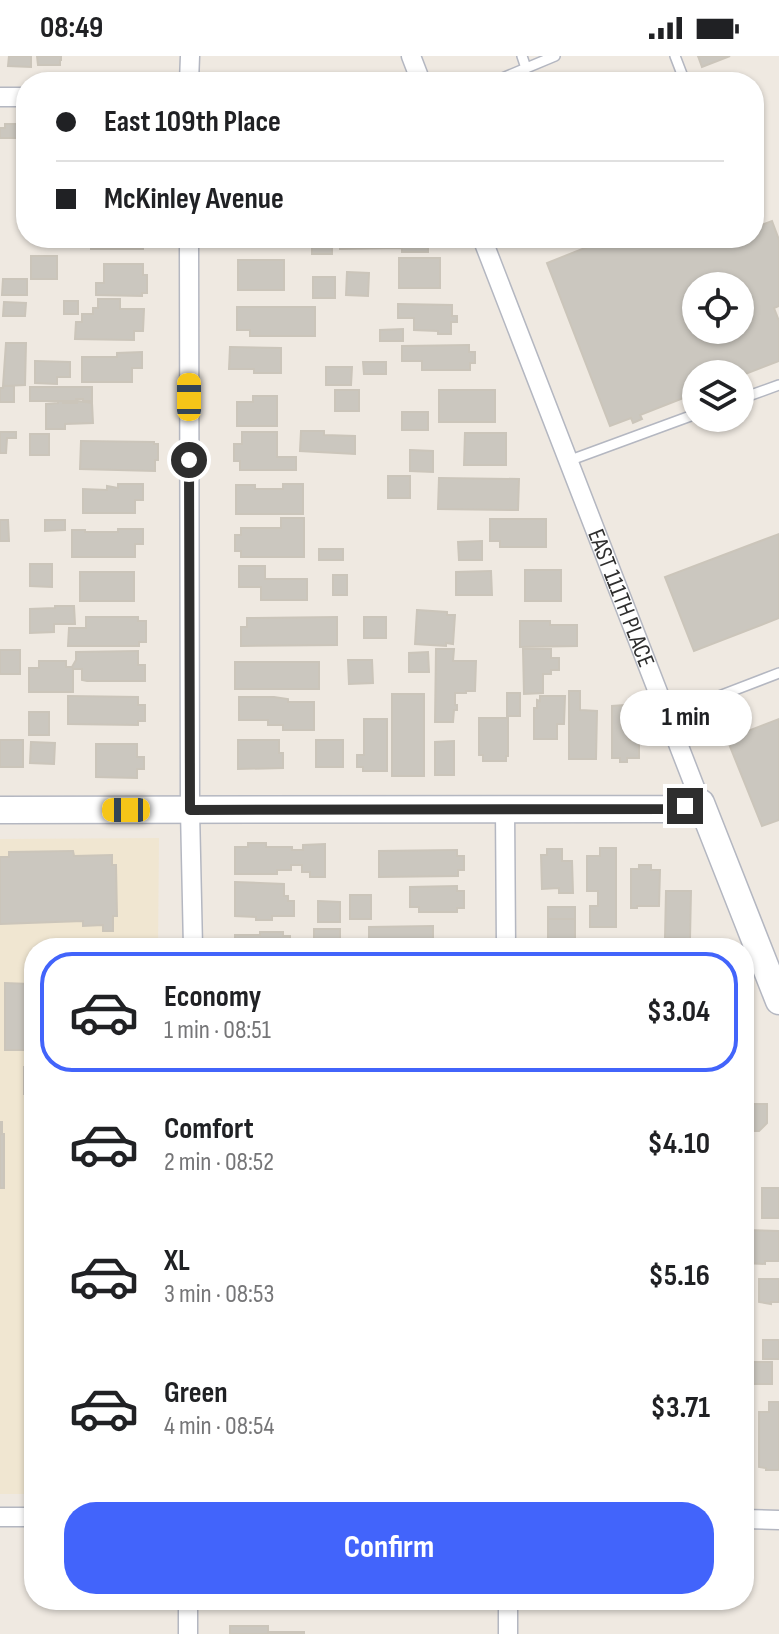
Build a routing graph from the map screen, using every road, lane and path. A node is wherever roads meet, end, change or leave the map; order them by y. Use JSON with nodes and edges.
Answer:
{"nodes":[{"id":1,"x":522,"y":56,"type":"edge"},
{"id":2,"x":555,"y":56,"type":"edge"},
{"id":3,"x":526,"y":68,"type":"junction"},
{"id":4,"x":517,"y":72,"type":"edge"},
{"id":5,"x":189,"y":248,"type":"edge"},
{"id":6,"x":486,"y":248,"type":"edge"},
{"id":7,"x":779,"y":385,"type":"edge"},
{"id":8,"x":754,"y":394,"type":"edge"},
{"id":9,"x":682,"y":419,"type":"edge"},
{"id":10,"x":568,"y":461,"type":"junction"},
{"id":11,"x":779,"y":673,"type":"edge"},
{"id":12,"x":667,"y":716,"type":"junction"},
{"id":13,"x":701,"y":803,"type":"junction"},
{"id":14,"x":505,"y":809,"type":"junction"},
{"id":15,"x":0,"y":810,"type":"edge"},
{"id":16,"x":190,"y":810,"type":"junction"},
{"id":17,"x":193,"y":938,"type":"edge"},
{"id":18,"x":506,"y":938,"type":"edge"},
{"id":19,"x":779,"y":1001,"type":"edge"},
{"id":20,"x":0,"y":1517,"type":"edge"},
{"id":21,"x":24,"y":1517,"type":"edge"},
{"id":22,"x":754,"y":1519,"type":"edge"},
{"id":23,"x":779,"y":1520,"type":"edge"},
{"id":24,"x":188,"y":1610,"type":"edge"},
{"id":25,"x":508,"y":1610,"type":"edge"},
{"id":26,"x":188,"y":1634,"type":"edge"},
{"id":27,"x":508,"y":1634,"type":"edge"}],
"edges":[{"from":1,"to":3,"type":"lane"},
{"from":2,"to":3,"type":"lane"},
{"from":3,"to":4,"type":"lane"},
{"from":5,"to":16,"type":"street"},
{"from":6,"to":10,"type":"street","name":"EAST 111TH PLACE"},
{"from":7,"to":8,"type":"lane"},
{"from":9,"to":10,"type":"lane"},
{"from":10,"to":12,"type":"street","name":"EAST 111TH PLACE"},
{"from":11,"to":12,"type":"lane"},
{"from":12,"to":13,"type":"street","name":"EAST 111TH PLACE"},
{"from":13,"to":14,"type":"street"},
{"from":13,"to":19,"type":"street","name":"EAST 111TH PLACE"},
{"from":14,"to":16,"type":"street"},
{"from":14,"to":18,"type":"street"},
{"from":15,"to":16,"type":"street"},
{"from":16,"to":17,"type":"street"},
{"from":20,"to":21,"type":"street"},
{"from":22,"to":23,"type":"street"},
{"from":24,"to":26,"type":"street"},
{"from":25,"to":27,"type":"street"}]}
